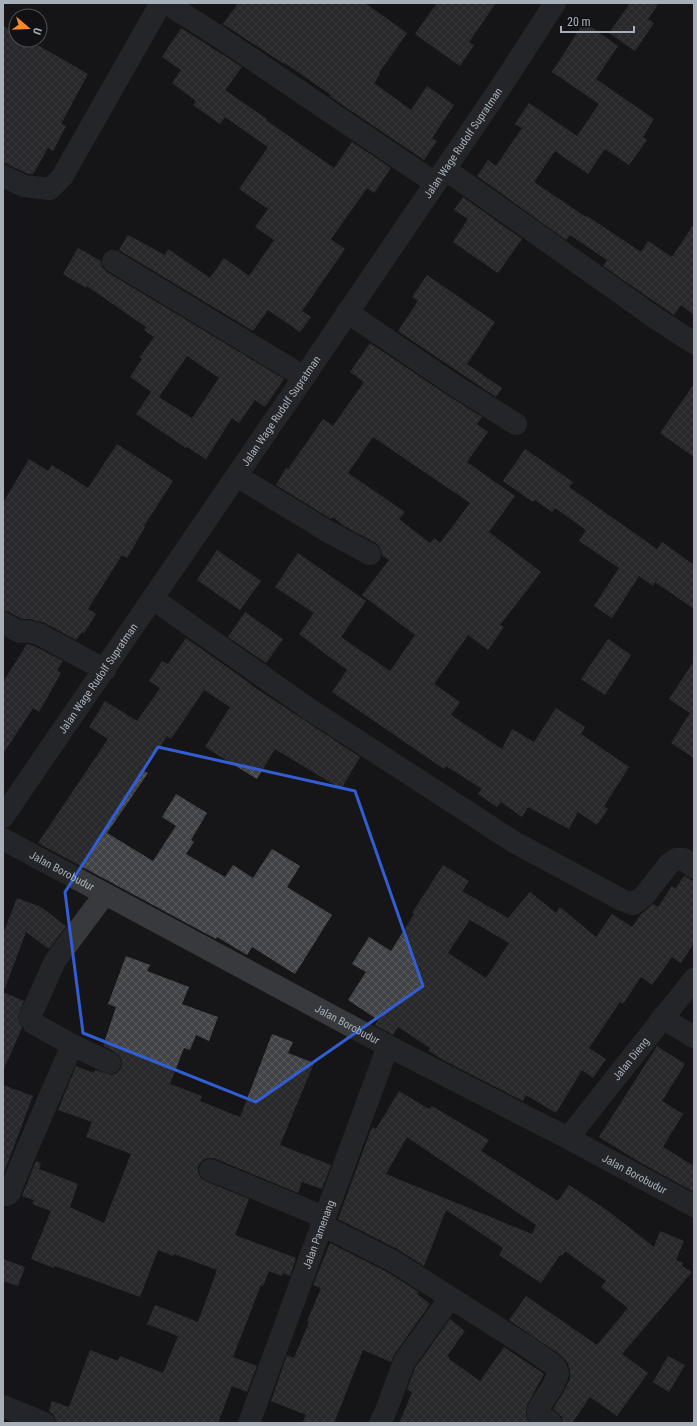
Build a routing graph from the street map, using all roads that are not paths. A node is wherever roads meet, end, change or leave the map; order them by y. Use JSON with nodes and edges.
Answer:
{"nodes":[{"id":1,"x":555,"y":3,"type":"edge"},
{"id":2,"x":168,"y":5,"type":"edge"},
{"id":3,"x":3,"y":176,"type":"edge"},
{"id":4,"x":440,"y":176,"type":"junction"},
{"id":5,"x":112,"y":261,"type":"dead end"},
{"id":6,"x":347,"y":312,"type":"junction"},
{"id":7,"x":694,"y":343,"type":"edge"},
{"id":8,"x":304,"y":377,"type":"junction"},
{"id":9,"x":516,"y":424,"type":"dead end"},
{"id":10,"x":237,"y":476,"type":"junction"},
{"id":11,"x":370,"y":554,"type":"dead end"},
{"id":12,"x":153,"y":599,"type":"junction"},
{"id":13,"x":3,"y":623,"type":"edge"},
{"id":14,"x":105,"y":670,"type":"junction"},
{"id":15,"x":3,"y":817,"type":"edge"},
{"id":16,"x":3,"y":839,"type":"edge"},
{"id":17,"x":694,"y":868,"type":"edge"},
{"id":18,"x":105,"y":894,"type":"junction"},
{"id":19,"x":694,"y":979,"type":"edge"},
{"id":20,"x":662,"y":1018,"type":"junction"},
{"id":21,"x":694,"y":1037,"type":"edge"},
{"id":22,"x":72,"y":1045,"type":"junction"},
{"id":23,"x":388,"y":1046,"type":"junction"},
{"id":24,"x":110,"y":1063,"type":"dead end"},
{"id":25,"x":568,"y":1138,"type":"junction"},
{"id":26,"x":210,"y":1170,"type":"dead end"},
{"id":27,"x":3,"y":1193,"type":"edge"},
{"id":28,"x":694,"y":1206,"type":"edge"},
{"id":29,"x":323,"y":1221,"type":"junction"},
{"id":30,"x":450,"y":1298,"type":"junction"},
{"id":31,"x":3,"y":1406,"type":"edge"},
{"id":32,"x":44,"y":1423,"type":"edge"},
{"id":33,"x":248,"y":1423,"type":"edge"},
{"id":34,"x":380,"y":1423,"type":"edge"},
{"id":35,"x":551,"y":1423,"type":"edge"}],
"edges":[{"from":1,"to":4,"type":"street","name":"Jalan Wage Rudolf Supratman"},
{"from":2,"to":3,"type":"street"},
{"from":2,"to":4,"type":"street"},
{"from":4,"to":6,"type":"street","name":"Jalan Wage Rudolf Supratman"},
{"from":4,"to":7,"type":"street"},
{"from":5,"to":8,"type":"street"},
{"from":6,"to":8,"type":"street","name":"Jalan Wage Rudolf Supratman"},
{"from":6,"to":9,"type":"street"},
{"from":8,"to":10,"type":"street","name":"Jalan Wage Rudolf Supratman"},
{"from":10,"to":11,"type":"street"},
{"from":10,"to":12,"type":"street","name":"Jalan Wage Rudolf Supratman"},
{"from":12,"to":14,"type":"street","name":"Jalan Wage Rudolf Supratman"},
{"from":12,"to":17,"type":"street"},
{"from":13,"to":14,"type":"street"},
{"from":14,"to":15,"type":"street","name":"Jalan Wage Rudolf Supratman"},
{"from":16,"to":18,"type":"street","name":"Jalan Borobudur"},
{"from":18,"to":22,"type":"street"},
{"from":18,"to":23,"type":"street","name":"Jalan Borobudur"},
{"from":19,"to":20,"type":"street","name":"Jalan Dieng"},
{"from":20,"to":21,"type":"street"},
{"from":20,"to":25,"type":"street","name":"Jalan Dieng"},
{"from":22,"to":24,"type":"street"},
{"from":22,"to":27,"type":"street"},
{"from":23,"to":25,"type":"street","name":"Jalan Borobudur"},
{"from":23,"to":29,"type":"street","name":"Jalan Pamenang"},
{"from":25,"to":28,"type":"street","name":"Jalan Borobudur"},
{"from":26,"to":29,"type":"street"},
{"from":29,"to":30,"type":"street"},
{"from":29,"to":33,"type":"street","name":"Jalan Pamenang"},
{"from":30,"to":34,"type":"street"},
{"from":30,"to":35,"type":"street"},
{"from":31,"to":32,"type":"street"}]}
